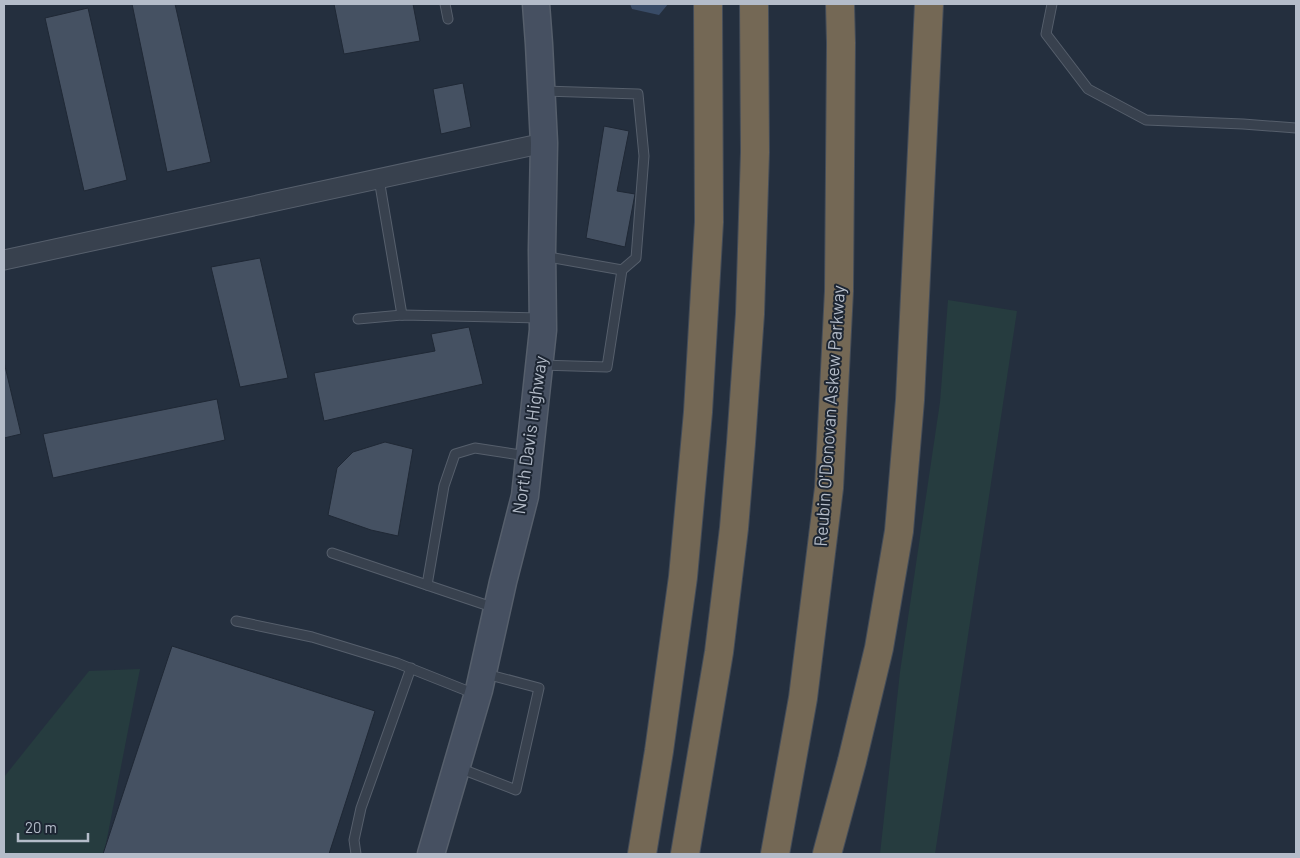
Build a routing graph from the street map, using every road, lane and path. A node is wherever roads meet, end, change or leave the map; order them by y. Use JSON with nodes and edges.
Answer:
{"nodes":[{"id":1,"x":445,"y":4,"type":"edge"},
{"id":2,"x":536,"y":4,"type":"edge"},
{"id":3,"x":708,"y":4,"type":"edge"},
{"id":4,"x":754,"y":4,"type":"edge"},
{"id":5,"x":840,"y":4,"type":"edge"},
{"id":6,"x":929,"y":4,"type":"edge"},
{"id":7,"x":1052,"y":4,"type":"edge"},
{"id":8,"x":448,"y":19,"type":"dead end"},
{"id":9,"x":541,"y":91,"type":"junction"},
{"id":10,"x":1296,"y":128,"type":"edge"},
{"id":11,"x":544,"y":143,"type":"junction"},
{"id":12,"x":379,"y":179,"type":"junction"},
{"id":13,"x":542,"y":256,"type":"junction"},
{"id":14,"x":4,"y":260,"type":"edge"},
{"id":15,"x":622,"y":270,"type":"junction"},
{"id":16,"x":402,"y":315,"type":"junction"},
{"id":17,"x":543,"y":318,"type":"junction"},
{"id":18,"x":358,"y":319,"type":"dead end"},
{"id":19,"x":540,"y":365,"type":"junction"},
{"id":20,"x":530,"y":456,"type":"junction"},
{"id":21,"x":332,"y":553,"type":"dead end"},
{"id":22,"x":427,"y":585,"type":"junction"},
{"id":23,"x":497,"y":609,"type":"junction"},
{"id":24,"x":236,"y":621,"type":"dead end"},
{"id":25,"x":410,"y":668,"type":"junction"},
{"id":26,"x":480,"y":684,"type":"junction"},
{"id":27,"x":456,"y":768,"type":"junction"},
{"id":28,"x":356,"y":854,"type":"edge"},
{"id":29,"x":430,"y":854,"type":"edge"},
{"id":30,"x":642,"y":854,"type":"edge"},
{"id":31,"x":685,"y":854,"type":"edge"},
{"id":32,"x":775,"y":854,"type":"edge"},
{"id":33,"x":827,"y":854,"type":"edge"}],
"edges":[{"from":1,"to":8,"type":"lane"},
{"from":2,"to":9,"type":"main road","name":"North Davis Highway"},
{"from":3,"to":30,"type":"highway"},
{"from":4,"to":31,"type":"highway"},
{"from":5,"to":32,"type":"highway","name":"Reubin O'Donovan Askew Parkway"},
{"from":6,"to":33,"type":"highway"},
{"from":7,"to":10,"type":"lane"},
{"from":9,"to":11,"type":"main road","name":"North Davis Highway"},
{"from":9,"to":15,"type":"lane"},
{"from":11,"to":12,"type":"street"},
{"from":11,"to":13,"type":"main road","name":"North Davis Highway"},
{"from":12,"to":14,"type":"street"},
{"from":12,"to":16,"type":"lane"},
{"from":13,"to":15,"type":"lane"},
{"from":13,"to":17,"type":"main road","name":"North Davis Highway"},
{"from":15,"to":19,"type":"lane"},
{"from":16,"to":17,"type":"lane"},
{"from":16,"to":18,"type":"lane"},
{"from":17,"to":19,"type":"main road","name":"North Davis Highway"},
{"from":19,"to":20,"type":"main road","name":"North Davis Highway"},
{"from":20,"to":22,"type":"lane"},
{"from":20,"to":23,"type":"main road","name":"North Davis Highway"},
{"from":21,"to":22,"type":"lane"},
{"from":22,"to":23,"type":"lane"},
{"from":23,"to":26,"type":"main road","name":"North Davis Highway"},
{"from":24,"to":25,"type":"lane"},
{"from":25,"to":26,"type":"lane"},
{"from":25,"to":28,"type":"lane"},
{"from":26,"to":27,"type":"main road","name":"North Davis Highway"},
{"from":26,"to":27,"type":"lane"},
{"from":27,"to":29,"type":"main road","name":"North Davis Highway"}]}
